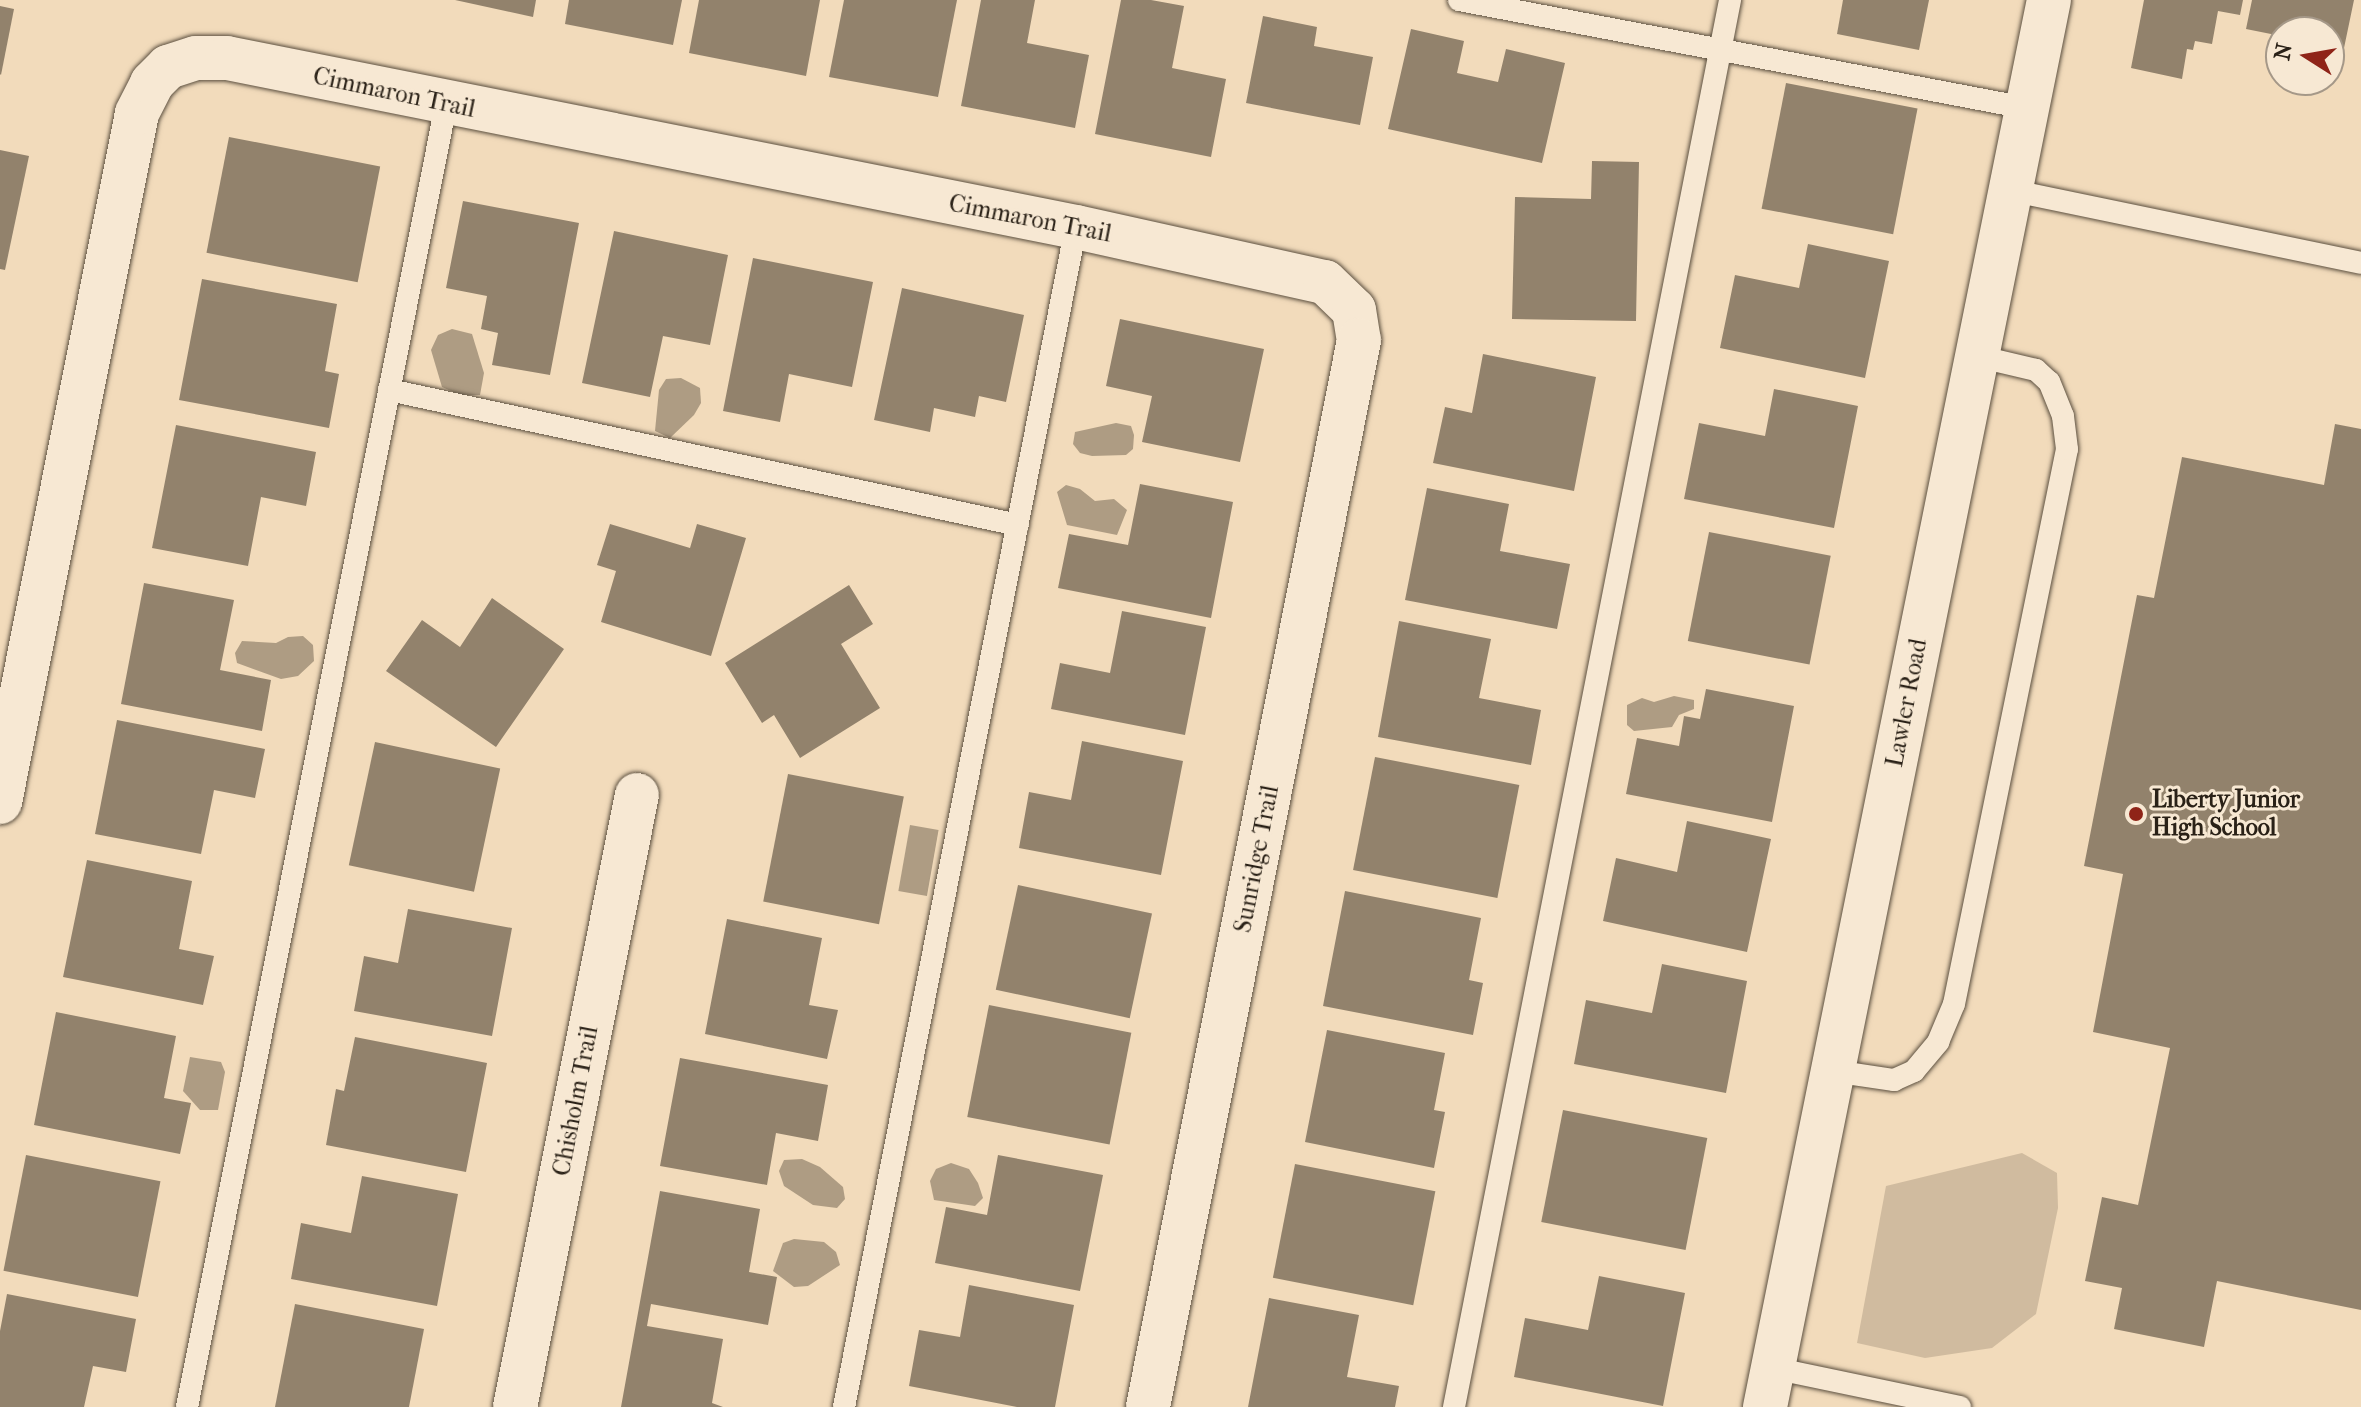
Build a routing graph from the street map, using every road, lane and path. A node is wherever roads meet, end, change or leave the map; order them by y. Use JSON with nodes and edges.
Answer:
{"nodes":[{"id":1,"x":1459,"y":0,"type":"edge"},
{"id":2,"x":1730,"y":0,"type":"edge"},
{"id":3,"x":2049,"y":0,"type":"edge"},
{"id":4,"x":1720,"y":52,"type":"junction"},
{"id":5,"x":446,"y":105,"type":"junction"},
{"id":6,"x":2026,"y":108,"type":"junction"},
{"id":7,"x":2009,"y":190,"type":"junction"},
{"id":8,"x":1076,"y":227,"type":"junction"},
{"id":9,"x":2361,"y":263,"type":"edge"},
{"id":10,"x":1354,"y":310,"type":"joint"},
{"id":11,"x":1977,"y":356,"type":"junction"},
{"id":12,"x":389,"y":390,"type":"junction"},
{"id":13,"x":1018,"y":525,"type":"junction"},
{"id":14,"x":637,"y":795,"type":"dead end"},
{"id":15,"x":0,"y":802,"type":"edge"},
{"id":16,"x":1833,"y":1071,"type":"junction"},
{"id":17,"x":1769,"y":1388,"type":"edge"},
{"id":18,"x":187,"y":1407,"type":"edge"},
{"id":19,"x":515,"y":1407,"type":"edge"},
{"id":20,"x":844,"y":1407,"type":"edge"},
{"id":21,"x":1148,"y":1407,"type":"edge"},
{"id":22,"x":1454,"y":1407,"type":"edge"},
{"id":23,"x":1960,"y":1407,"type":"edge"}],
"edges":[{"from":1,"to":4,"type":"lane"},
{"from":2,"to":4,"type":"lane"},
{"from":3,"to":6,"type":"street","name":"Lawler Road"},
{"from":4,"to":6,"type":"lane"},
{"from":4,"to":22,"type":"lane"},
{"from":5,"to":8,"type":"street","name":"Cimmaron Trail"},
{"from":5,"to":12,"type":"lane"},
{"from":5,"to":15,"type":"street","name":"Cimmaron Trail"},
{"from":6,"to":7,"type":"street","name":"Lawler Road"},
{"from":7,"to":9,"type":"lane"},
{"from":7,"to":11,"type":"street","name":"Lawler Road"},
{"from":8,"to":10,"type":"street","name":"Cimmaron Trail"},
{"from":8,"to":13,"type":"lane"},
{"from":10,"to":21,"type":"street","name":"Sunridge Trail"},
{"from":11,"to":16,"type":"street","name":"Lawler Road"},
{"from":11,"to":16,"type":"lane"},
{"from":12,"to":13,"type":"lane"},
{"from":12,"to":18,"type":"lane"},
{"from":13,"to":20,"type":"lane"},
{"from":14,"to":19,"type":"street","name":"Chisholm Trail"},
{"from":16,"to":17,"type":"street","name":"Lawler Road"},
{"from":17,"to":23,"type":"lane"}]}
